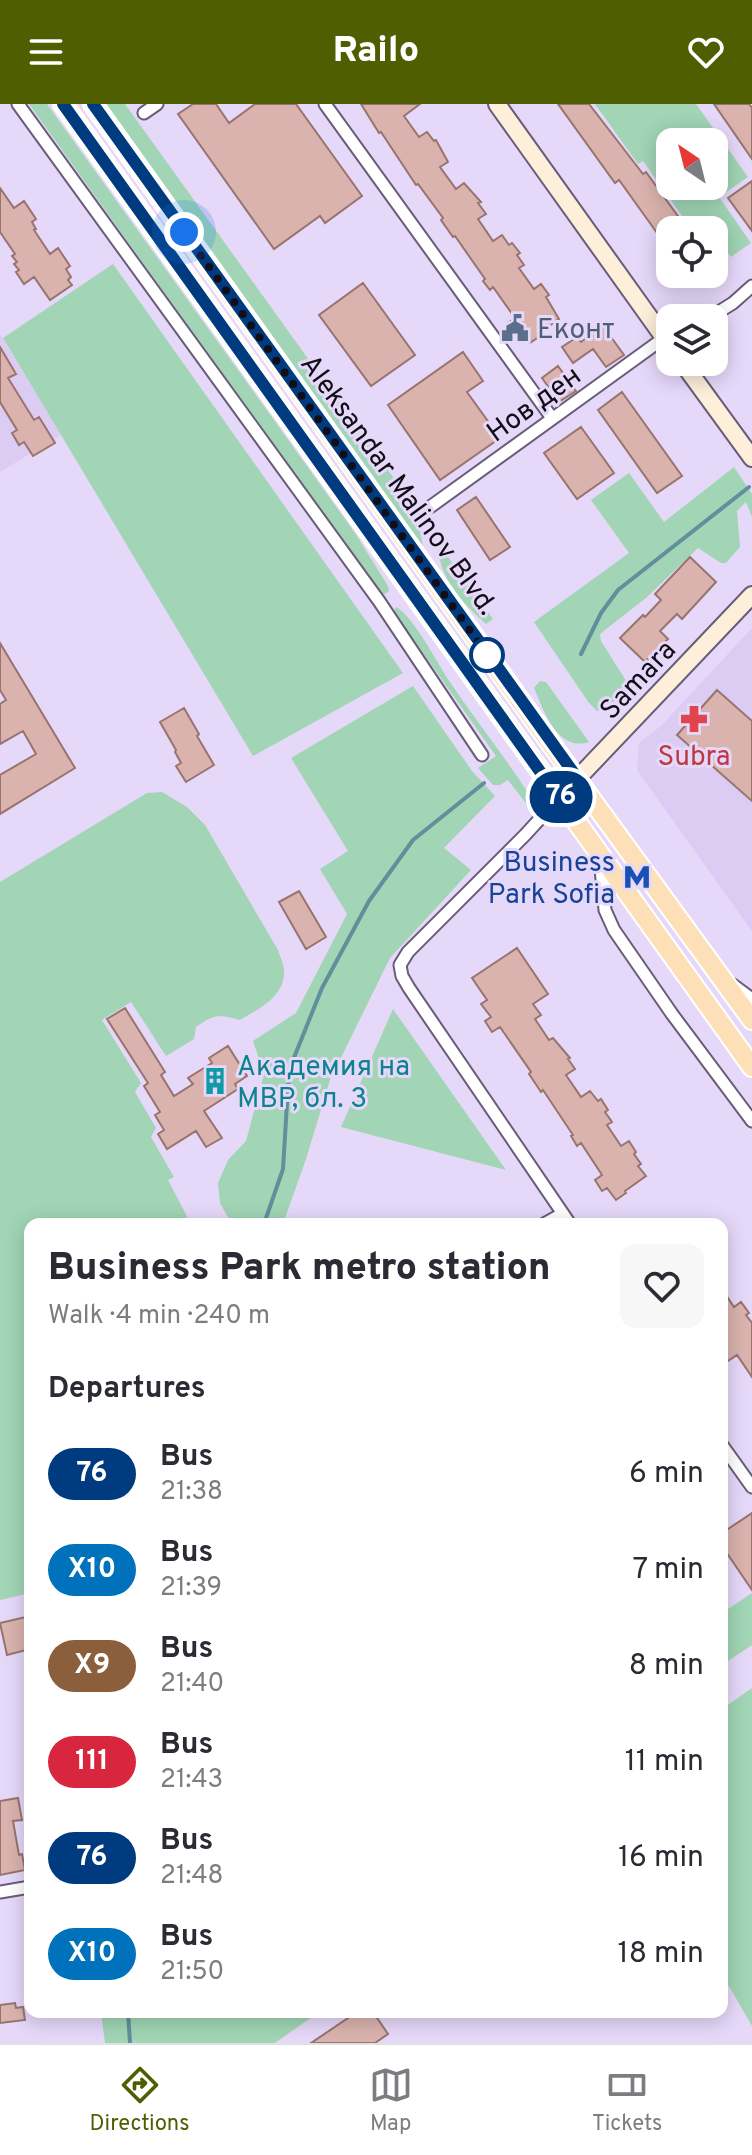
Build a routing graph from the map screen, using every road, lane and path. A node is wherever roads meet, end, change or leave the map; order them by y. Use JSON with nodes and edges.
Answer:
{"nodes":[{"id":1,"x":18,"y":104,"type":"edge"},
{"id":2,"x":63,"y":104,"type":"edge"},
{"id":3,"x":93,"y":104,"type":"edge"},
{"id":4,"x":157,"y":104,"type":"edge"},
{"id":5,"x":325,"y":104,"type":"edge"},
{"id":6,"x":497,"y":104,"type":"edge"},
{"id":7,"x":144,"y":113,"type":"dead end"},
{"id":8,"x":752,"y":286,"type":"edge"},
{"id":9,"x":728,"y":306,"type":"edge"},
{"id":10,"x":656,"y":326,"type":"edge"},
{"id":11,"x":656,"y":351,"type":"edge"},
{"id":12,"x":692,"y":376,"type":"edge"},
{"id":13,"x":552,"y":418,"type":"junction"},
{"id":14,"x":752,"y":458,"type":"edge"},
{"id":15,"x":430,"y":507,"type":"dead end"},
{"id":16,"x":752,"y":595,"type":"edge"},
{"id":17,"x":482,"y":755,"type":"dead end"},
{"id":18,"x":578,"y":779,"type":"junction"},
{"id":19,"x":559,"y":798,"type":"junction"},
{"id":20,"x":599,"y":854,"type":"junction"},
{"id":21,"x":719,"y":974,"type":"junction"},
{"id":22,"x":752,"y":999,"type":"edge"},
{"id":23,"x":752,"y":1020,"type":"edge"},
{"id":24,"x":752,"y":1067,"type":"edge"},
{"id":25,"x":752,"y":1121,"type":"edge"},
{"id":26,"x":565,"y":1218,"type":"edge"},
{"id":27,"x":728,"y":1453,"type":"edge"},
{"id":28,"x":752,"y":1487,"type":"edge"},
{"id":29,"x":24,"y":1888,"type":"edge"},
{"id":30,"x":0,"y":1892,"type":"edge"}],
"edges":[{"from":1,"to":17,"type":"street"},
{"from":2,"to":19,"type":"main road","name":"Aleksandar Malinov Blvd."},
{"from":3,"to":18,"type":"main road","name":"Aleksandar Malinov Blvd."},
{"from":4,"to":7,"type":"street"},
{"from":5,"to":13,"type":"street"},
{"from":6,"to":10,"type":"street"},
{"from":8,"to":9,"type":"street"},
{"from":11,"to":13,"type":"street","name":"Нов ден"},
{"from":12,"to":14,"type":"street"},
{"from":13,"to":15,"type":"street","name":"Нов ден"},
{"from":16,"to":18,"type":"street","name":"Samara"},
{"from":18,"to":19,"type":"street","name":"Samara"},
{"from":18,"to":21,"type":"main road","name":"Aleksandar Malinov Blvd."},
{"from":19,"to":20,"type":"main road","name":"Aleksandar Malinov Blvd."},
{"from":19,"to":26,"type":"street"},
{"from":20,"to":24,"type":"main road","name":"Aleksandar Malinov Blvd."},
{"from":20,"to":25,"type":"street","name":"Aleksandar Malinov Blvd."},
{"from":21,"to":22,"type":"street","name":"Aleksandar Malinov Blvd."},
{"from":21,"to":23,"type":"main road","name":"Aleksandar Malinov Blvd."},
{"from":27,"to":28,"type":"street"},
{"from":29,"to":30,"type":"street"}]}
